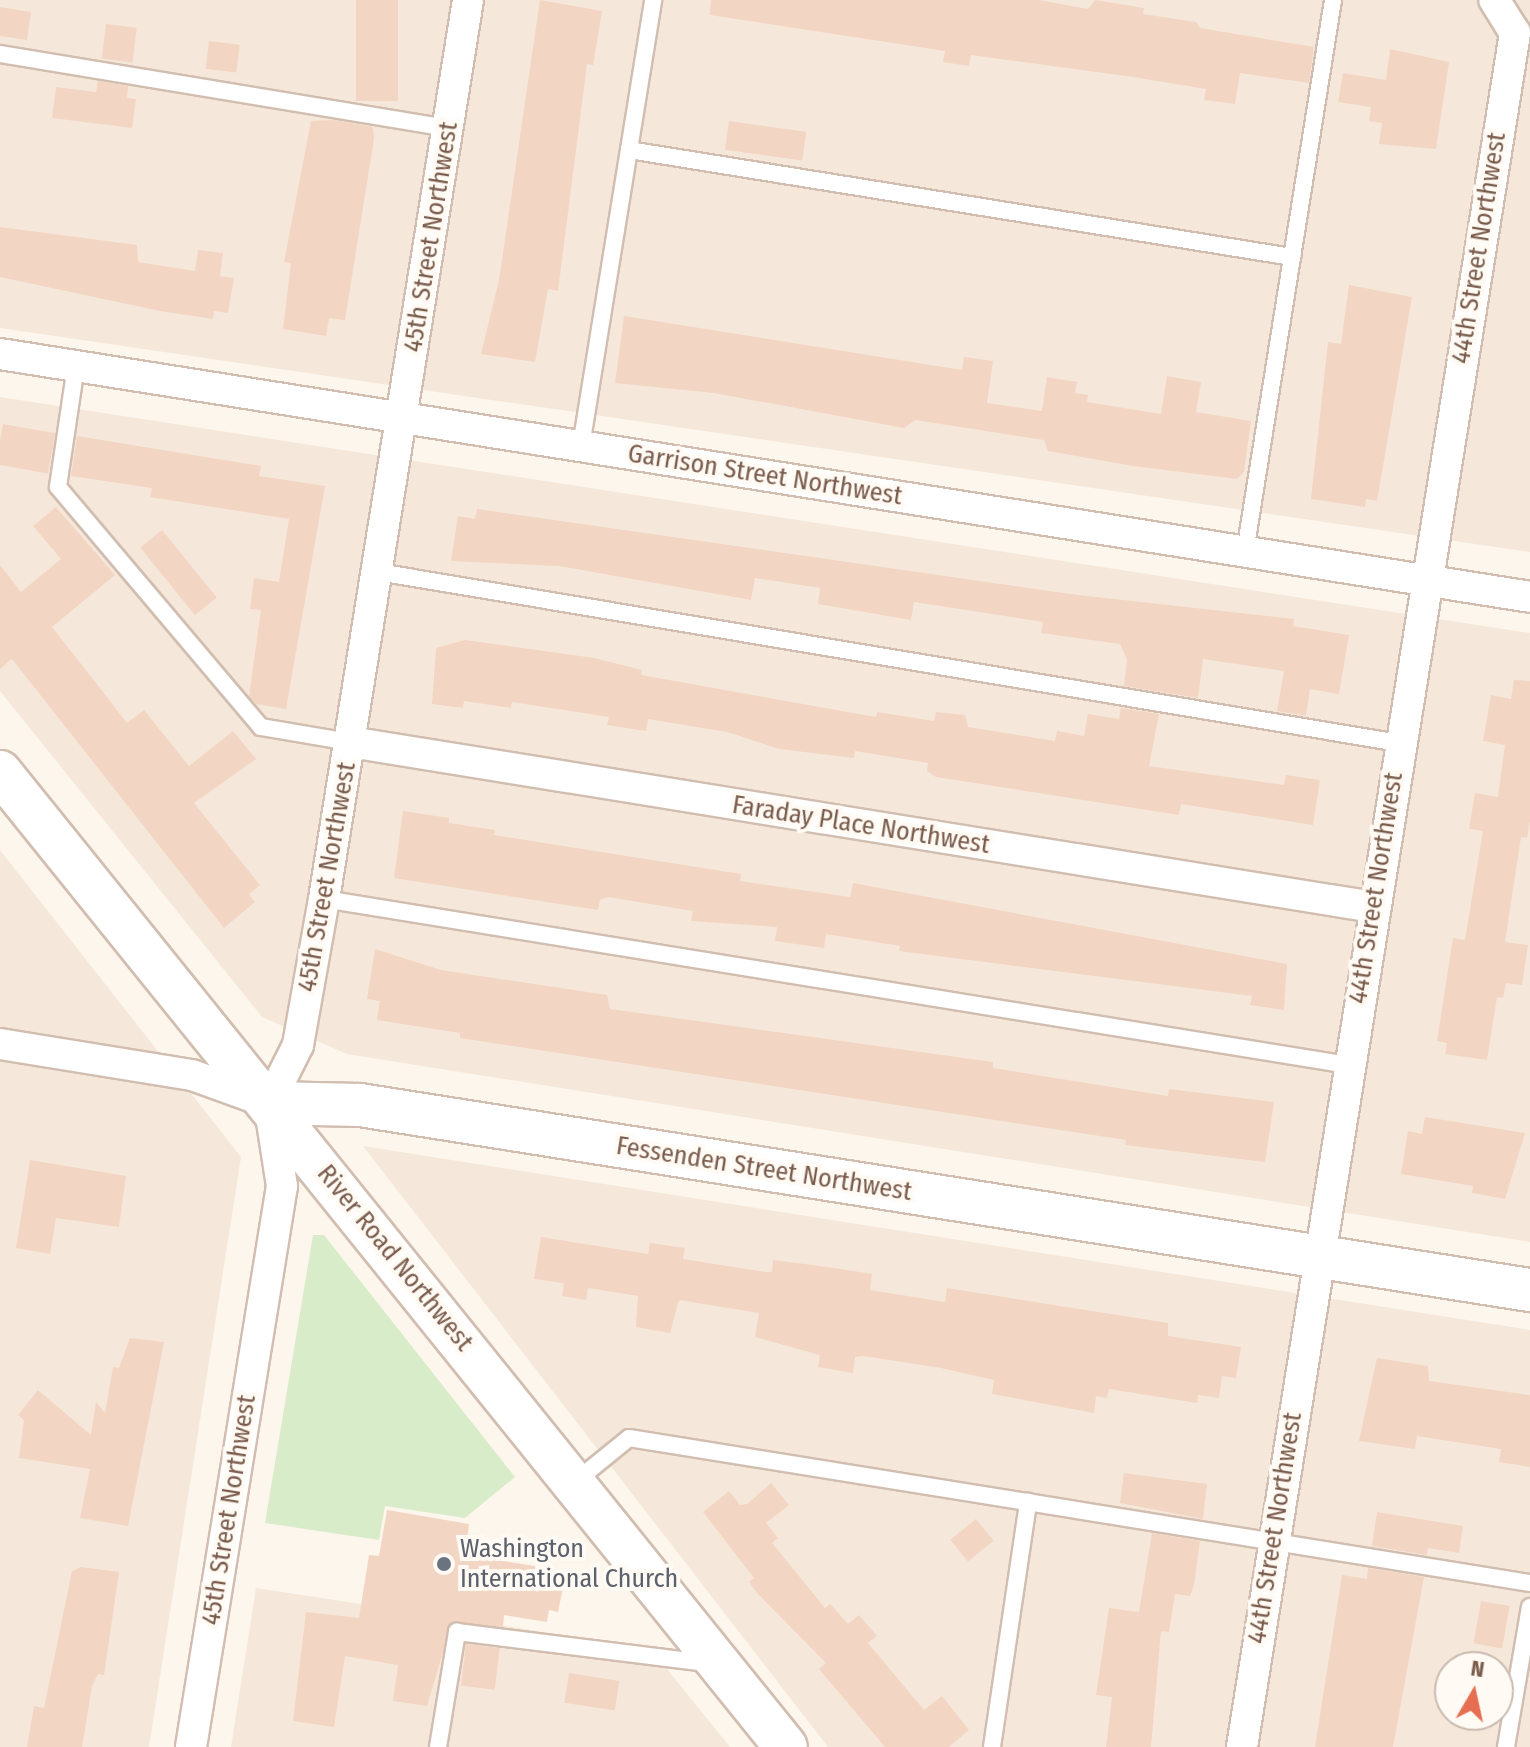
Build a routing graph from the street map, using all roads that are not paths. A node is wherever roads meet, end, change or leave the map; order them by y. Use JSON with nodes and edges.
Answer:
{"nodes":[{"id":1,"x":468,"y":0,"type":"edge"},
{"id":2,"x":653,"y":0,"type":"edge"},
{"id":3,"x":1333,"y":0,"type":"edge"},
{"id":4,"x":1494,"y":0,"type":"edge"},
{"id":5,"x":0,"y":54,"type":"edge"},
{"id":6,"x":448,"y":128,"type":"junction"},
{"id":7,"x":629,"y":150,"type":"junction"},
{"id":8,"x":1292,"y":257,"type":"junction"},
{"id":9,"x":0,"y":354,"type":"edge"},
{"id":10,"x":76,"y":366,"type":"junction"},
{"id":11,"x":403,"y":418,"type":"junction"},
{"id":12,"x":581,"y":446,"type":"junction"},
{"id":13,"x":1245,"y":552,"type":"junction"},
{"id":14,"x":378,"y":572,"type":"junction"},
{"id":15,"x":1425,"y":580,"type":"junction"},
{"id":16,"x":1530,"y":597,"type":"edge"},
{"id":17,"x":350,"y":742,"type":"junction"},
{"id":18,"x":1399,"y":743,"type":"junction"},
{"id":19,"x":0,"y":772,"type":"edge"},
{"id":20,"x":324,"y":899,"type":"junction"},
{"id":21,"x":1373,"y":907,"type":"junction"},
{"id":22,"x":0,"y":1044,"type":"edge"},
{"id":23,"x":1348,"y":1065,"type":"junction"},
{"id":24,"x":269,"y":1103,"type":"junction"},
{"id":25,"x":1317,"y":1256,"type":"junction"},
{"id":26,"x":1530,"y":1290,"type":"edge"},
{"id":27,"x":576,"y":1481,"type":"junction"},
{"id":28,"x":1028,"y":1502,"type":"junction"},
{"id":29,"x":1274,"y":1539,"type":"junction"},
{"id":30,"x":1530,"y":1583,"type":"edge"},
{"id":31,"x":1530,"y":1607,"type":"edge"},
{"id":32,"x":720,"y":1665,"type":"junction"},
{"id":33,"x":191,"y":1747,"type":"edge"},
{"id":34,"x":438,"y":1747,"type":"edge"},
{"id":35,"x":786,"y":1747,"type":"edge"},
{"id":36,"x":992,"y":1747,"type":"edge"},
{"id":37,"x":1242,"y":1747,"type":"edge"},
{"id":38,"x":1506,"y":1747,"type":"edge"}],
"edges":[{"from":1,"to":6,"type":"street","name":"45th Street Northwest"},
{"from":2,"to":7,"type":"lane"},
{"from":3,"to":8,"type":"lane"},
{"from":4,"to":15,"type":"street","name":"44th Street Northwest"},
{"from":5,"to":6,"type":"lane"},
{"from":6,"to":11,"type":"street","name":"45th Street Northwest"},
{"from":7,"to":8,"type":"lane"},
{"from":7,"to":12,"type":"lane"},
{"from":8,"to":13,"type":"lane"},
{"from":9,"to":10,"type":"street","name":"Garrison Street Northwest"},
{"from":10,"to":11,"type":"street","name":"Garrison Street Northwest"},
{"from":10,"to":17,"type":"lane"},
{"from":11,"to":12,"type":"street","name":"Garrison Street Northwest"},
{"from":11,"to":14,"type":"street","name":"45th Street Northwest"},
{"from":12,"to":13,"type":"street","name":"Garrison Street Northwest"},
{"from":13,"to":15,"type":"street","name":"Garrison Street Northwest"},
{"from":14,"to":17,"type":"street","name":"45th Street Northwest"},
{"from":14,"to":18,"type":"lane"},
{"from":15,"to":16,"type":"street","name":"Garrison Street Northwest"},
{"from":15,"to":18,"type":"street","name":"44th Street Northwest"},
{"from":17,"to":20,"type":"street","name":"45th Street Northwest"},
{"from":17,"to":21,"type":"street","name":"Faraday Place Northwest"},
{"from":18,"to":21,"type":"street","name":"44th Street Northwest"},
{"from":19,"to":24,"type":"street","name":"River Road Northwest"},
{"from":20,"to":23,"type":"lane"},
{"from":20,"to":24,"type":"street","name":"45th Street Northwest"},
{"from":21,"to":23,"type":"street","name":"44th Street Northwest"},
{"from":22,"to":24,"type":"street","name":"Fessenden Street Northwest"},
{"from":23,"to":25,"type":"street","name":"44th Street Northwest"},
{"from":24,"to":25,"type":"street","name":"Fessenden Street Northwest"},
{"from":24,"to":27,"type":"street","name":"River Road Northwest"},
{"from":24,"to":33,"type":"street","name":"45th Street Northwest"},
{"from":25,"to":26,"type":"street","name":"Fessenden Street Northwest"},
{"from":25,"to":29,"type":"street","name":"44th Street Northwest"},
{"from":27,"to":28,"type":"lane"},
{"from":27,"to":32,"type":"street","name":"River Road Northwest"},
{"from":28,"to":29,"type":"lane"},
{"from":28,"to":36,"type":"lane"},
{"from":29,"to":30,"type":"lane"},
{"from":29,"to":37,"type":"street","name":"44th Street Northwest"},
{"from":31,"to":38,"type":"lane"},
{"from":32,"to":34,"type":"lane"},
{"from":32,"to":35,"type":"street","name":"River Road Northwest"}]}
